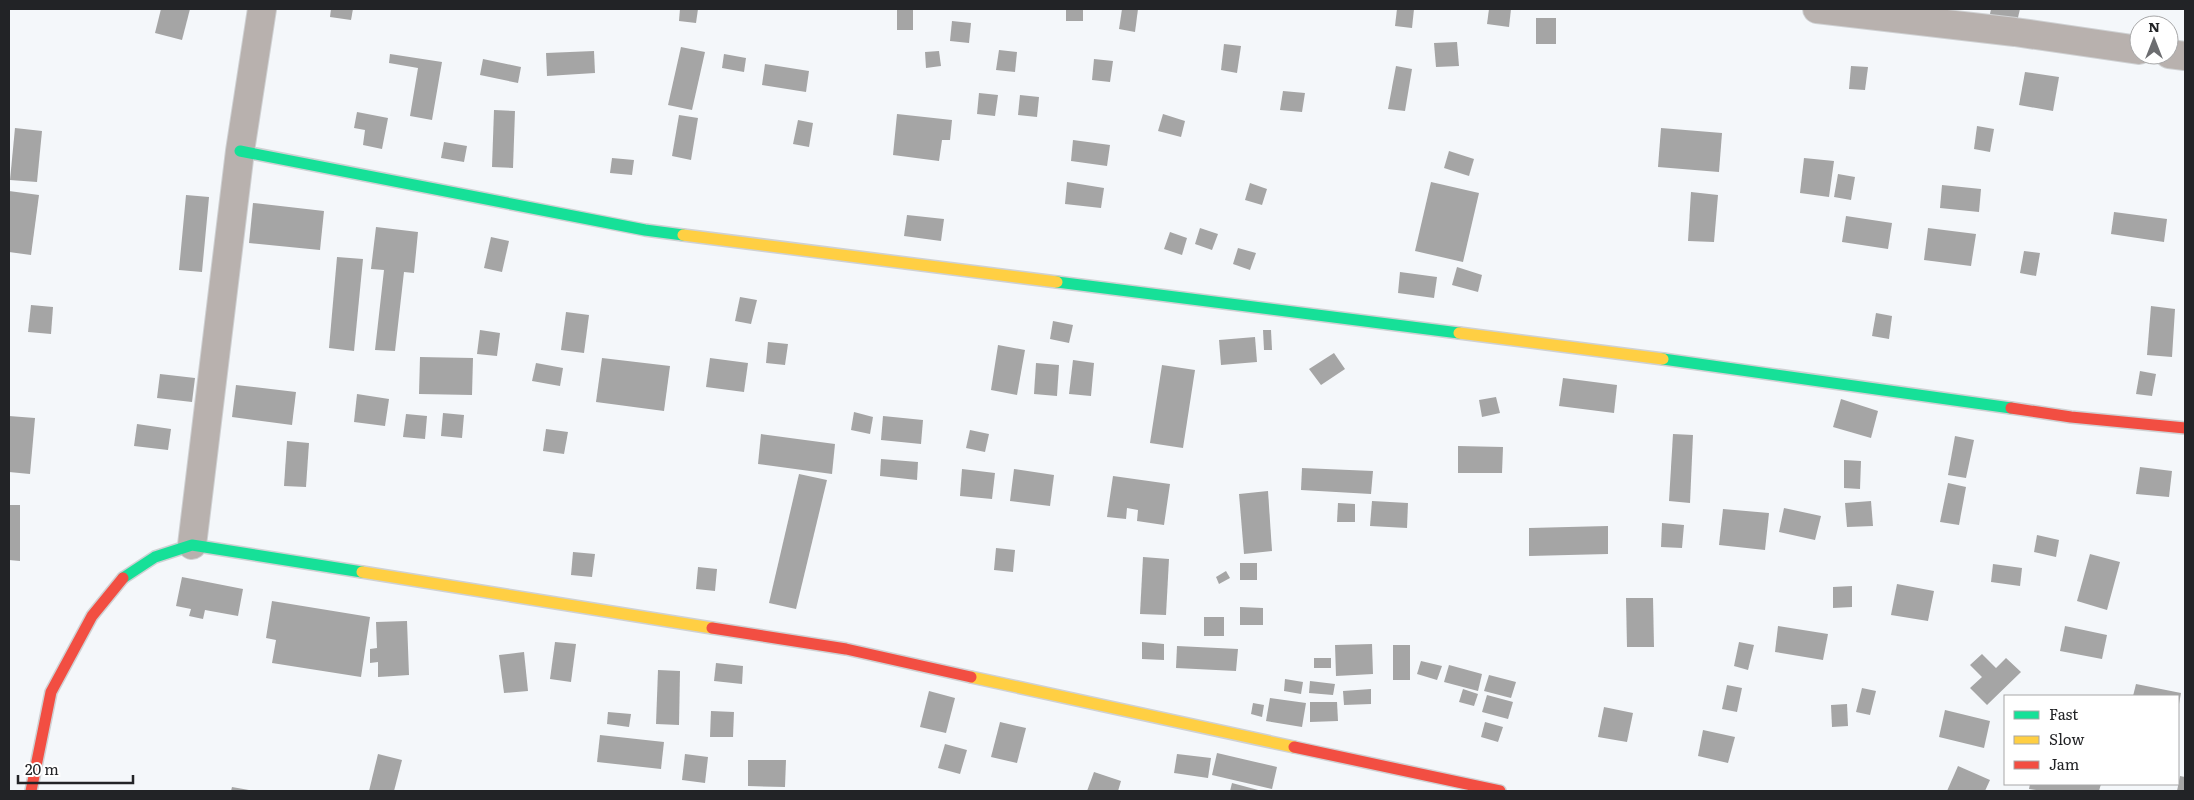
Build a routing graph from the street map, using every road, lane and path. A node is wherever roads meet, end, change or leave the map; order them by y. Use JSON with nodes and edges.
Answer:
{"nodes":[{"id":1,"x":262,"y":9,"type":"edge"},
{"id":2,"x":1817,"y":9,"type":"edge"},
{"id":3,"x":2129,"y":49,"type":"edge"},
{"id":4,"x":240,"y":151,"type":"junction"},
{"id":5,"x":2185,"y":428,"type":"edge"},
{"id":6,"x":192,"y":545,"type":"junction"},
{"id":7,"x":1467,"y":788,"type":"edge"},
{"id":8,"x":32,"y":791,"type":"edge"},
{"id":9,"x":1500,"y":791,"type":"edge"}],
"edges":[{"from":1,"to":4,"type":"street"},
{"from":2,"to":3,"type":"street"},
{"from":4,"to":5,"type":"street"},
{"from":4,"to":6,"type":"street"},
{"from":6,"to":7,"type":"street"},
{"from":6,"to":8,"type":"street"},
{"from":7,"to":9,"type":"street"}]}
